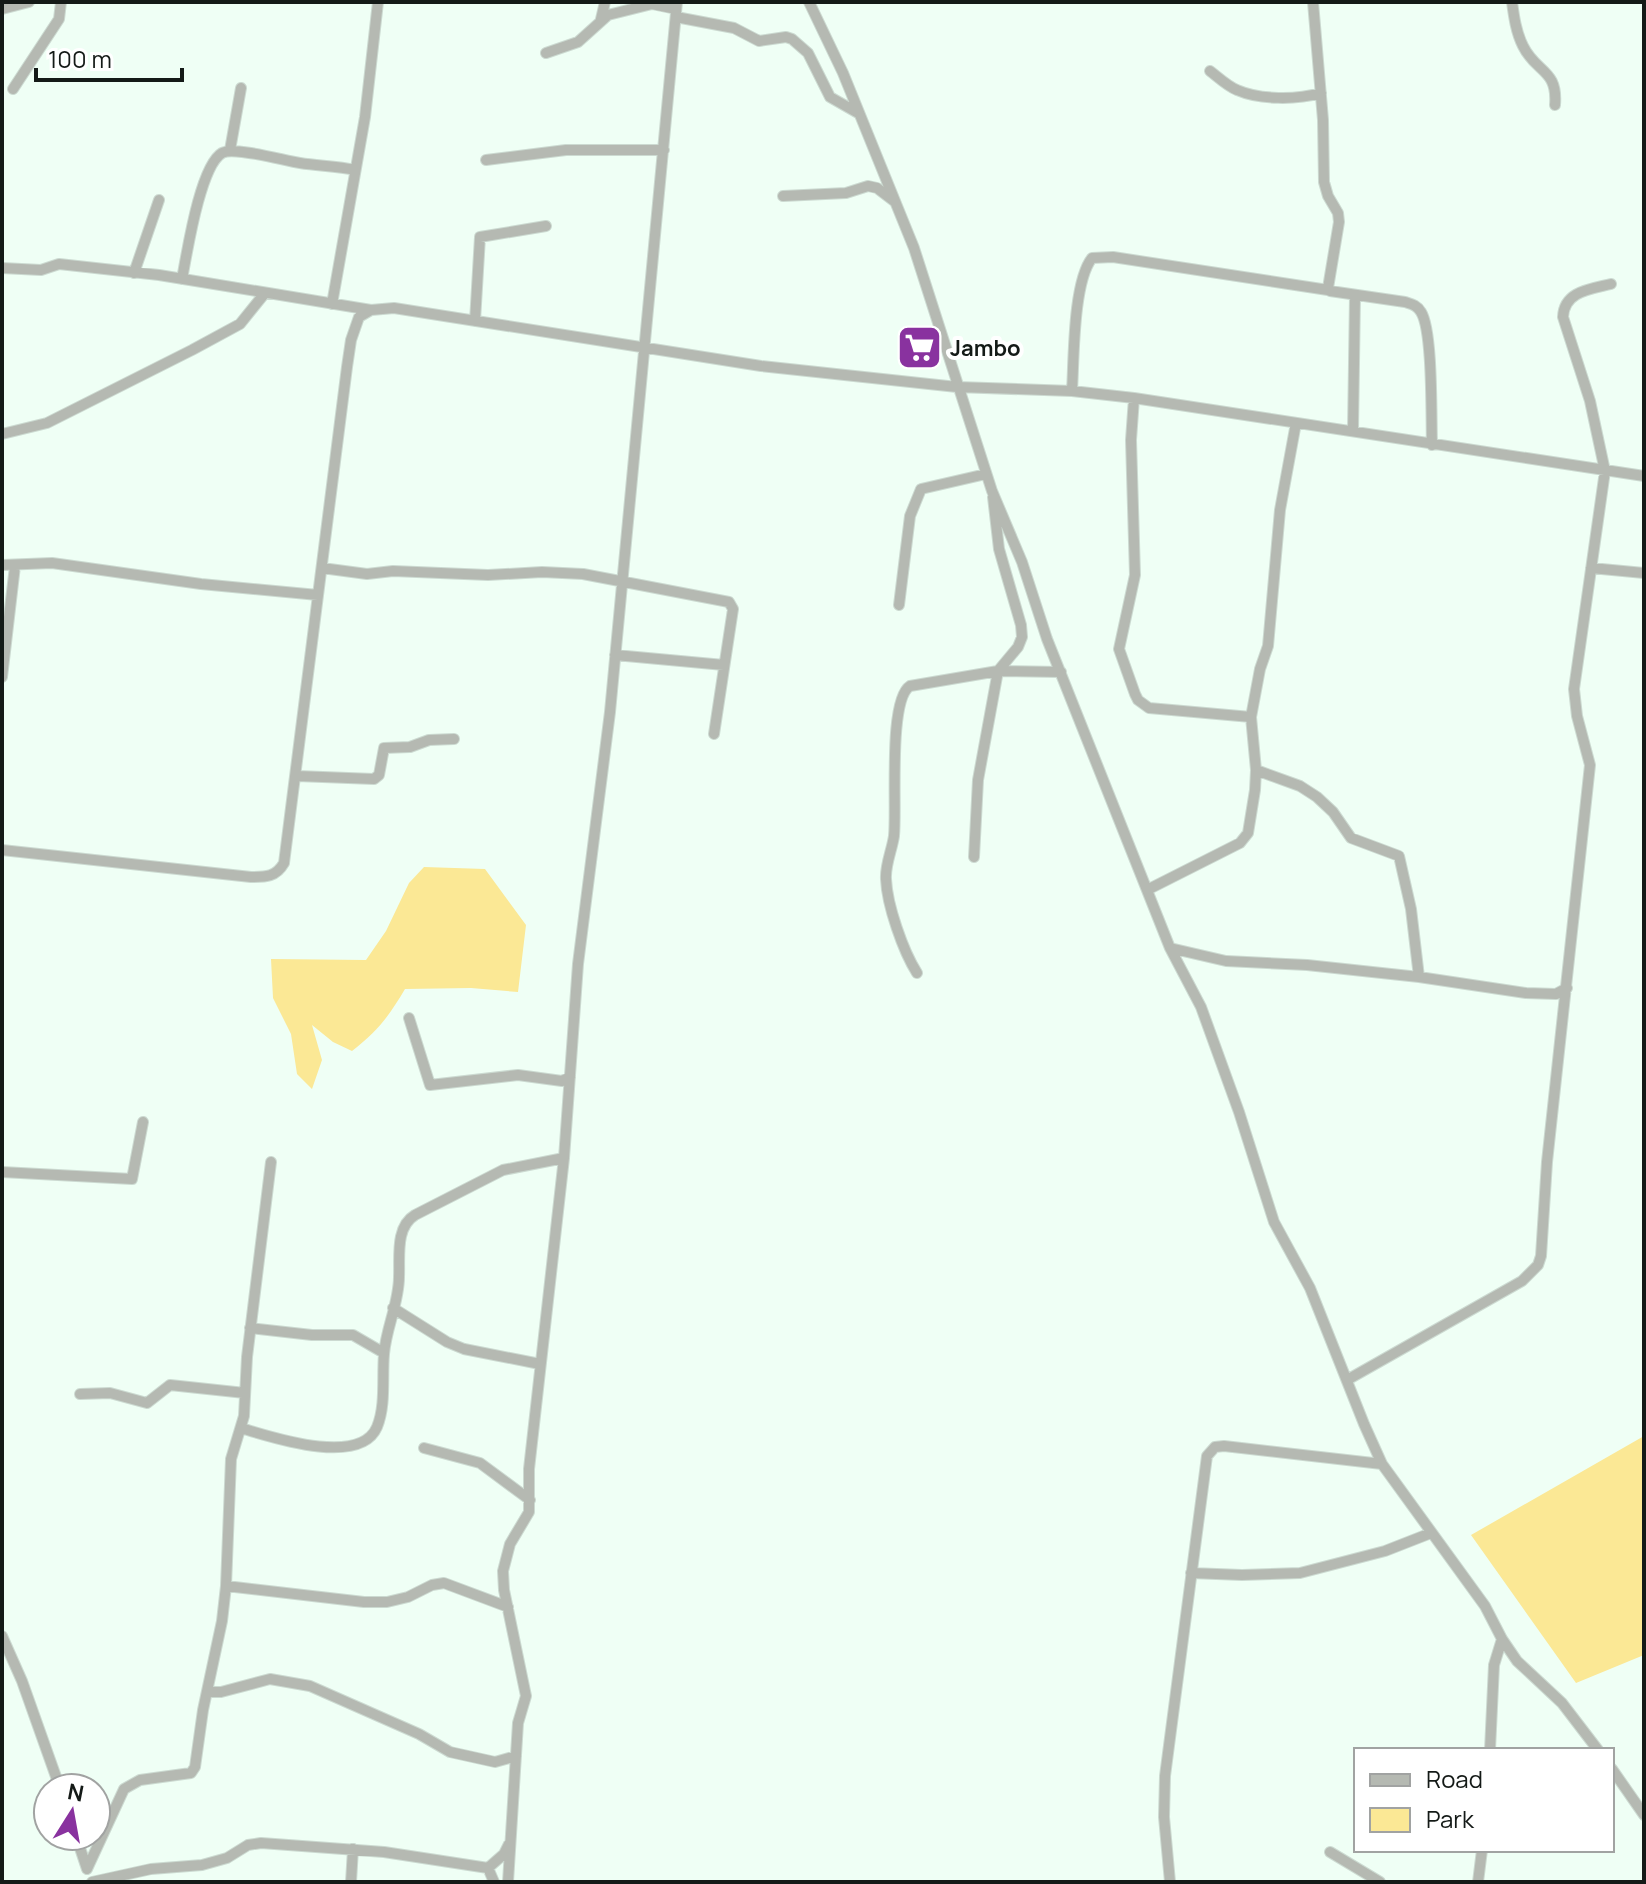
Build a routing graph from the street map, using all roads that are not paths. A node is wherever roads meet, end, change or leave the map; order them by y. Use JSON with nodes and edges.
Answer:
{"nodes":[{"id":1,"x":29,"y":2,"type":"edge"},
{"id":2,"x":61,"y":2,"type":"edge"},
{"id":3,"x":378,"y":2,"type":"edge"},
{"id":4,"x":605,"y":2,"type":"edge"},
{"id":5,"x":809,"y":2,"type":"edge"},
{"id":6,"x":1313,"y":2,"type":"edge"},
{"id":7,"x":1512,"y":2,"type":"edge"},
{"id":8,"x":2,"y":9,"type":"edge"},
{"id":9,"x":677,"y":10,"type":"edge"},
{"id":10,"x":601,"y":19,"type":"junction"},
{"id":11,"x":546,"y":53,"type":"dead end"},
{"id":12,"x":1210,"y":71,"type":"dead end"},
{"id":13,"x":241,"y":88,"type":"dead end"},
{"id":14,"x":13,"y":89,"type":"dead end"},
{"id":15,"x":1321,"y":93,"type":"junction"},
{"id":16,"x":1555,"y":105,"type":"dead end"},
{"id":17,"x":858,"y":113,"type":"junction"},
{"id":18,"x":230,"y":150,"type":"junction"},
{"id":19,"x":664,"y":150,"type":"junction"},
{"id":20,"x":486,"y":160,"type":"dead end"},
{"id":21,"x":355,"y":170,"type":"junction"},
{"id":22,"x":783,"y":196,"type":"dead end"},
{"id":23,"x":159,"y":200,"type":"dead end"},
{"id":24,"x":896,"y":203,"type":"junction"},
{"id":25,"x":546,"y":226,"type":"dead end"},
{"id":26,"x":2,"y":268,"type":"edge"},
{"id":27,"x":134,"y":273,"type":"junction"},
{"id":28,"x":182,"y":279,"type":"junction"},
{"id":29,"x":1611,"y":284,"type":"dead end"},
{"id":30,"x":1328,"y":290,"type":"junction"},
{"id":31,"x":265,"y":293,"type":"junction"},
{"id":32,"x":1355,"y":295,"type":"junction"},
{"id":33,"x":332,"y":304,"type":"junction"},
{"id":34,"x":371,"y":310,"type":"junction"},
{"id":35,"x":475,"y":321,"type":"junction"},
{"id":36,"x":646,"y":348,"type":"junction"},
{"id":37,"x":957,"y":387,"type":"junction"},
{"id":38,"x":1072,"y":391,"type":"junction"},
{"id":39,"x":1134,"y":398,"type":"junction"},
{"id":40,"x":1296,"y":423,"type":"junction"},
{"id":41,"x":1353,"y":431,"type":"junction"},
{"id":42,"x":2,"y":434,"type":"edge"},
{"id":43,"x":1432,"y":445,"type":"junction"},
{"id":44,"x":1605,"y":471,"type":"junction"},
{"id":45,"x":986,"y":474,"type":"junction"},
{"id":46,"x":1644,"y":476,"type":"edge"},
{"id":47,"x":992,"y":491,"type":"junction"},
{"id":48,"x":2,"y":565,"type":"edge"},
{"id":49,"x":15,"y":566,"type":"junction"},
{"id":50,"x":322,"y":568,"type":"junction"},
{"id":51,"x":1591,"y":568,"type":"junction"},
{"id":52,"x":1644,"y":573,"type":"edge"},
{"id":53,"x":621,"y":582,"type":"junction"},
{"id":54,"x":318,"y":595,"type":"junction"},
{"id":55,"x":899,"y":605,"type":"dead end"},
{"id":56,"x":615,"y":655,"type":"junction"},
{"id":57,"x":724,"y":665,"type":"junction"},
{"id":58,"x":998,"y":671,"type":"junction"},
{"id":59,"x":1061,"y":672,"type":"junction"},
{"id":60,"x":2,"y":677,"type":"edge"},
{"id":61,"x":1251,"y":717,"type":"junction"},
{"id":62,"x":714,"y":734,"type":"dead end"},
{"id":63,"x":454,"y":739,"type":"dead end"},
{"id":64,"x":1256,"y":770,"type":"junction"},
{"id":65,"x":297,"y":776,"type":"junction"},
{"id":66,"x":2,"y":850,"type":"edge"},
{"id":67,"x":974,"y":857,"type":"dead end"},
{"id":68,"x":1147,"y":890,"type":"junction"},
{"id":69,"x":1170,"y":948,"type":"junction"},
{"id":70,"x":917,"y":973,"type":"dead end"},
{"id":71,"x":1419,"y":977,"type":"junction"},
{"id":72,"x":1567,"y":988,"type":"junction"},
{"id":73,"x":409,"y":1018,"type":"dead end"},
{"id":74,"x":570,"y":1077,"type":"junction"},
{"id":75,"x":143,"y":1122,"type":"dead end"},
{"id":76,"x":564,"y":1158,"type":"junction"},
{"id":77,"x":271,"y":1162,"type":"dead end"},
{"id":78,"x":2,"y":1172,"type":"edge"},
{"id":79,"x":393,"y":1308,"type":"junction"},
{"id":80,"x":250,"y":1328,"type":"junction"},
{"id":81,"x":384,"y":1353,"type":"junction"},
{"id":82,"x":540,"y":1364,"type":"junction"},
{"id":83,"x":1347,"y":1380,"type":"junction"},
{"id":84,"x":245,"y":1393,"type":"junction"},
{"id":85,"x":80,"y":1394,"type":"dead end"},
{"id":86,"x":241,"y":1428,"type":"junction"},
{"id":87,"x":424,"y":1448,"type":"dead end"},
{"id":88,"x":1382,"y":1464,"type":"junction"},
{"id":89,"x":530,"y":1500,"type":"junction"},
{"id":90,"x":1431,"y":1533,"type":"junction"},
{"id":91,"x":1191,"y":1573,"type":"junction"},
{"id":92,"x":226,"y":1586,"type":"junction"},
{"id":93,"x":508,"y":1607,"type":"junction"},
{"id":94,"x":2,"y":1636,"type":"edge"},
{"id":95,"x":1502,"y":1639,"type":"junction"},
{"id":96,"x":208,"y":1692,"type":"junction"},
{"id":97,"x":1490,"y":1748,"type":"edge"},
{"id":98,"x":1596,"y":1748,"type":"edge"},
{"id":99,"x":516,"y":1756,"type":"junction"},
{"id":100,"x":54,"y":1772,"type":"edge"},
{"id":101,"x":1614,"y":1772,"type":"edge"},
{"id":102,"x":1644,"y":1815,"type":"edge"},
{"id":103,"x":510,"y":1842,"type":"junction"},
{"id":104,"x":353,"y":1849,"type":"junction"},
{"id":105,"x":81,"y":1852,"type":"edge"},
{"id":106,"x":1330,"y":1852,"type":"dead end"},
{"id":107,"x":1482,"y":1852,"type":"edge"},
{"id":108,"x":488,"y":1868,"type":"junction"},
{"id":109,"x":87,"y":1869,"type":"junction"},
{"id":110,"x":92,"y":1882,"type":"edge"},
{"id":111,"x":351,"y":1882,"type":"edge"},
{"id":112,"x":494,"y":1882,"type":"edge"},
{"id":113,"x":508,"y":1882,"type":"edge"},
{"id":114,"x":1170,"y":1882,"type":"edge"},
{"id":115,"x":1380,"y":1882,"type":"edge"},
{"id":116,"x":1478,"y":1882,"type":"edge"}],
"edges":[{"from":1,"to":8,"type":"street"},
{"from":2,"to":14,"type":"street"},
{"from":3,"to":21,"type":"street"},
{"from":4,"to":10,"type":"street"},
{"from":5,"to":17,"type":"street"},
{"from":6,"to":15,"type":"street"},
{"from":7,"to":16,"type":"street"},
{"from":9,"to":10,"type":"street"},
{"from":9,"to":17,"type":"street"},
{"from":9,"to":19,"type":"street"},
{"from":10,"to":11,"type":"street"},
{"from":12,"to":15,"type":"street"},
{"from":13,"to":18,"type":"street"},
{"from":15,"to":30,"type":"street"},
{"from":17,"to":24,"type":"street"},
{"from":18,"to":21,"type":"street"},
{"from":18,"to":28,"type":"street"},
{"from":19,"to":20,"type":"street"},
{"from":19,"to":36,"type":"street"},
{"from":21,"to":33,"type":"street"},
{"from":22,"to":24,"type":"street"},
{"from":23,"to":27,"type":"street"},
{"from":24,"to":37,"type":"street"},
{"from":25,"to":35,"type":"street"},
{"from":26,"to":27,"type":"street"},
{"from":27,"to":28,"type":"street"},
{"from":28,"to":31,"type":"street"},
{"from":29,"to":44,"type":"street"},
{"from":30,"to":32,"type":"street"},
{"from":30,"to":38,"type":"street"},
{"from":31,"to":33,"type":"street"},
{"from":31,"to":42,"type":"street"},
{"from":32,"to":41,"type":"street"},
{"from":32,"to":43,"type":"street"},
{"from":33,"to":34,"type":"street"},
{"from":34,"to":35,"type":"street"},
{"from":34,"to":50,"type":"street"},
{"from":35,"to":36,"type":"street"},
{"from":36,"to":37,"type":"street"},
{"from":36,"to":53,"type":"street"},
{"from":37,"to":38,"type":"street"},
{"from":37,"to":45,"type":"street"},
{"from":38,"to":39,"type":"street"},
{"from":39,"to":40,"type":"street"},
{"from":39,"to":61,"type":"street"},
{"from":40,"to":41,"type":"street"},
{"from":40,"to":61,"type":"street"},
{"from":41,"to":43,"type":"street"},
{"from":43,"to":44,"type":"street"},
{"from":44,"to":46,"type":"street"},
{"from":44,"to":51,"type":"street"},
{"from":45,"to":47,"type":"street"},
{"from":45,"to":55,"type":"street"},
{"from":47,"to":58,"type":"street"},
{"from":47,"to":59,"type":"street"},
{"from":48,"to":49,"type":"street"},
{"from":49,"to":54,"type":"street"},
{"from":49,"to":60,"type":"street"},
{"from":50,"to":53,"type":"street"},
{"from":50,"to":54,"type":"street"},
{"from":51,"to":52,"type":"street"},
{"from":51,"to":72,"type":"street"},
{"from":53,"to":56,"type":"street"},
{"from":53,"to":57,"type":"street"},
{"from":54,"to":65,"type":"street"},
{"from":56,"to":57,"type":"street"},
{"from":56,"to":74,"type":"street"},
{"from":57,"to":62,"type":"street"},
{"from":58,"to":59,"type":"street"},
{"from":58,"to":67,"type":"street"},
{"from":58,"to":70,"type":"street"},
{"from":59,"to":68,"type":"street"},
{"from":61,"to":64,"type":"street"},
{"from":63,"to":65,"type":"street"},
{"from":64,"to":68,"type":"street"},
{"from":64,"to":71,"type":"street"},
{"from":65,"to":66,"type":"street"},
{"from":68,"to":69,"type":"street"},
{"from":69,"to":71,"type":"street"},
{"from":69,"to":83,"type":"street"},
{"from":71,"to":72,"type":"street"},
{"from":72,"to":83,"type":"street"},
{"from":73,"to":74,"type":"street"},
{"from":74,"to":76,"type":"street"},
{"from":75,"to":78,"type":"street"},
{"from":76,"to":79,"type":"street"},
{"from":76,"to":82,"type":"street"},
{"from":77,"to":80,"type":"street"},
{"from":79,"to":81,"type":"street"},
{"from":79,"to":82,"type":"street"},
{"from":80,"to":81,"type":"street"},
{"from":80,"to":84,"type":"street"},
{"from":81,"to":86,"type":"street"},
{"from":82,"to":89,"type":"street"},
{"from":83,"to":88,"type":"street"},
{"from":84,"to":85,"type":"street"},
{"from":84,"to":86,"type":"street"},
{"from":86,"to":92,"type":"street"},
{"from":87,"to":89,"type":"street"},
{"from":88,"to":90,"type":"street"},
{"from":88,"to":91,"type":"street"},
{"from":89,"to":93,"type":"street"},
{"from":90,"to":91,"type":"street"},
{"from":90,"to":95,"type":"street"},
{"from":91,"to":114,"type":"street"},
{"from":92,"to":93,"type":"street"},
{"from":92,"to":96,"type":"street"},
{"from":93,"to":99,"type":"street"},
{"from":94,"to":100,"type":"street"},
{"from":95,"to":97,"type":"street"},
{"from":95,"to":98,"type":"street"},
{"from":96,"to":99,"type":"street"},
{"from":96,"to":109,"type":"street"},
{"from":99,"to":103,"type":"street"},
{"from":101,"to":102,"type":"street"},
{"from":103,"to":108,"type":"street"},
{"from":103,"to":113,"type":"street"},
{"from":104,"to":108,"type":"street"},
{"from":104,"to":110,"type":"street"},
{"from":104,"to":111,"type":"street"},
{"from":105,"to":109,"type":"street"},
{"from":106,"to":115,"type":"street"},
{"from":107,"to":116,"type":"street"},
{"from":108,"to":112,"type":"street"},
{"from":109,"to":110,"type":"street"}]}
